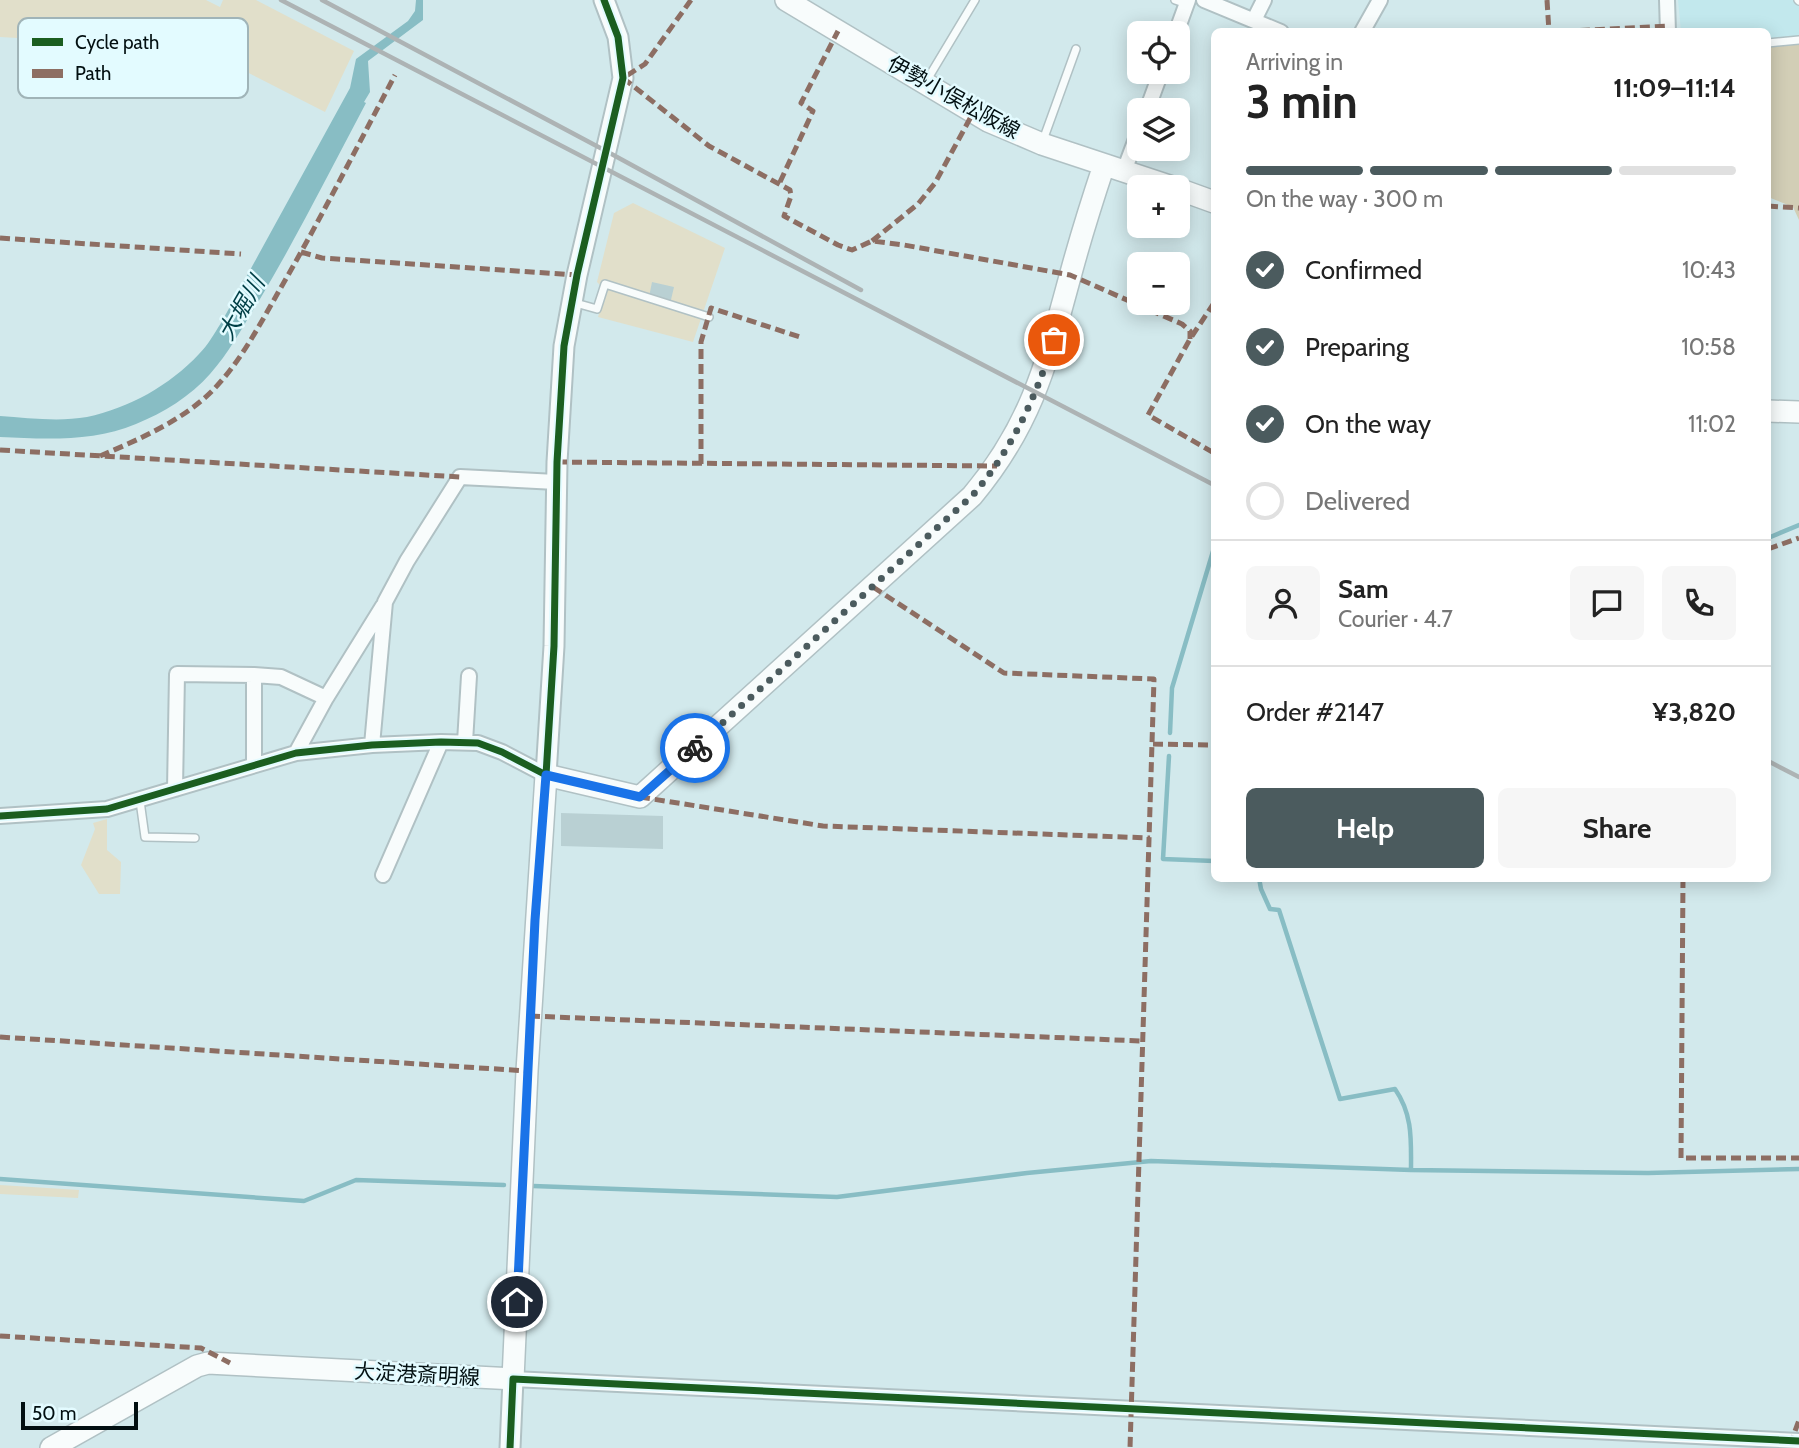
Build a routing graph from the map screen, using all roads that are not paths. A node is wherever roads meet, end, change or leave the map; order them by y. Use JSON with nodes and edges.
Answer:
{"nodes":[{"id":1,"x":604,"y":0,"type":"edge"},
{"id":2,"x":786,"y":0,"type":"edge"},
{"id":3,"x":975,"y":0,"type":"edge"},
{"id":4,"x":1204,"y":0,"type":"edge"},
{"id":5,"x":1264,"y":0,"type":"edge"},
{"id":6,"x":1380,"y":0,"type":"edge"},
{"id":7,"x":1667,"y":0,"type":"edge"},
{"id":8,"x":1183,"y":1,"type":"edge"},
{"id":9,"x":1254,"y":20,"type":"junction"},
{"id":10,"x":1178,"y":21,"type":"edge"},
{"id":11,"x":1272,"y":28,"type":"edge"},
{"id":12,"x":1364,"y":28,"type":"edge"},
{"id":13,"x":1668,"y":28,"type":"edge"},
{"id":14,"x":1799,"y":40,"type":"edge"},
{"id":15,"x":1771,"y":43,"type":"edge"},
{"id":16,"x":1076,"y":49,"type":"dead end"},
{"id":17,"x":925,"y":83,"type":"junction"},
{"id":18,"x":1042,"y":144,"type":"junction"},
{"id":19,"x":1127,"y":149,"type":"edge"},
{"id":20,"x":1114,"y":168,"type":"junction"},
{"id":21,"x":1135,"y":175,"type":"edge"},
{"id":22,"x":1190,"y":193,"type":"edge"},
{"id":23,"x":1211,"y":201,"type":"edge"},
{"id":24,"x":571,"y":302,"type":"junction"},
{"id":25,"x":709,"y":317,"type":"dead end"},
{"id":26,"x":1771,"y":411,"type":"edge"},
{"id":27,"x":1799,"y":412,"type":"edge"},
{"id":28,"x":556,"y":482,"type":"junction"},
{"id":29,"x":385,"y":602,"type":"junction"},
{"id":30,"x":254,"y":675,"type":"junction"},
{"id":31,"x":469,"y":676,"type":"dead end"},
{"id":32,"x":326,"y":698,"type":"junction"},
{"id":33,"x":441,"y":742,"type":"junction"},
{"id":34,"x":465,"y":742,"type":"junction"},
{"id":35,"x":372,"y":745,"type":"junction"},
{"id":36,"x":296,"y":753,"type":"junction"},
{"id":37,"x":254,"y":764,"type":"junction"},
{"id":38,"x":546,"y":775,"type":"junction"},
{"id":39,"x":175,"y":789,"type":"junction"},
{"id":40,"x":140,"y":801,"type":"junction"},
{"id":41,"x":0,"y":816,"type":"edge"},
{"id":42,"x":195,"y":838,"type":"dead end"},
{"id":43,"x":383,"y":875,"type":"dead end"},
{"id":44,"x":513,"y":1379,"type":"junction"},
{"id":45,"x":1795,"y":1440,"type":"edge"},
{"id":46,"x":51,"y":1448,"type":"edge"},
{"id":47,"x":510,"y":1448,"type":"edge"}],
"edges":[{"from":1,"to":24,"type":"street"},
{"from":2,"to":17,"type":"main road","name":"伊勢小俣松阪線"},
{"from":3,"to":17,"type":"lane"},
{"from":4,"to":9,"type":"street"},
{"from":5,"to":9,"type":"street"},
{"from":6,"to":12,"type":"street"},
{"from":7,"to":13,"type":"street"},
{"from":8,"to":10,"type":"street"},
{"from":9,"to":11,"type":"street"},
{"from":14,"to":15,"type":"lane"},
{"from":16,"to":18,"type":"lane"},
{"from":17,"to":18,"type":"main road","name":"伊勢小俣松阪線"},
{"from":18,"to":20,"type":"main road","name":"伊勢小俣松阪線"},
{"from":19,"to":20,"type":"street"},
{"from":20,"to":21,"type":"main road","name":"伊勢小俣松阪線"},
{"from":20,"to":38,"type":"main road"},
{"from":22,"to":23,"type":"main road"},
{"from":24,"to":25,"type":"lane"},
{"from":24,"to":28,"type":"street"},
{"from":26,"to":27,"type":"main road"},
{"from":28,"to":29,"type":"street"},
{"from":28,"to":38,"type":"street"},
{"from":29,"to":32,"type":"street"},
{"from":29,"to":35,"type":"street"},
{"from":30,"to":32,"type":"street"},
{"from":30,"to":37,"type":"street"},
{"from":30,"to":39,"type":"street"},
{"from":31,"to":34,"type":"street"},
{"from":32,"to":36,"type":"street"},
{"from":33,"to":34,"type":"street"},
{"from":33,"to":35,"type":"street"},
{"from":33,"to":43,"type":"street"},
{"from":34,"to":38,"type":"street"},
{"from":35,"to":36,"type":"street"},
{"from":36,"to":37,"type":"street"},
{"from":37,"to":39,"type":"street"},
{"from":38,"to":44,"type":"main road"},
{"from":39,"to":40,"type":"street"},
{"from":40,"to":41,"type":"street"},
{"from":40,"to":42,"type":"lane"},
{"from":44,"to":45,"type":"street"},
{"from":44,"to":46,"type":"main road","name":"大淀港斎明線"},
{"from":44,"to":47,"type":"street"}]}
